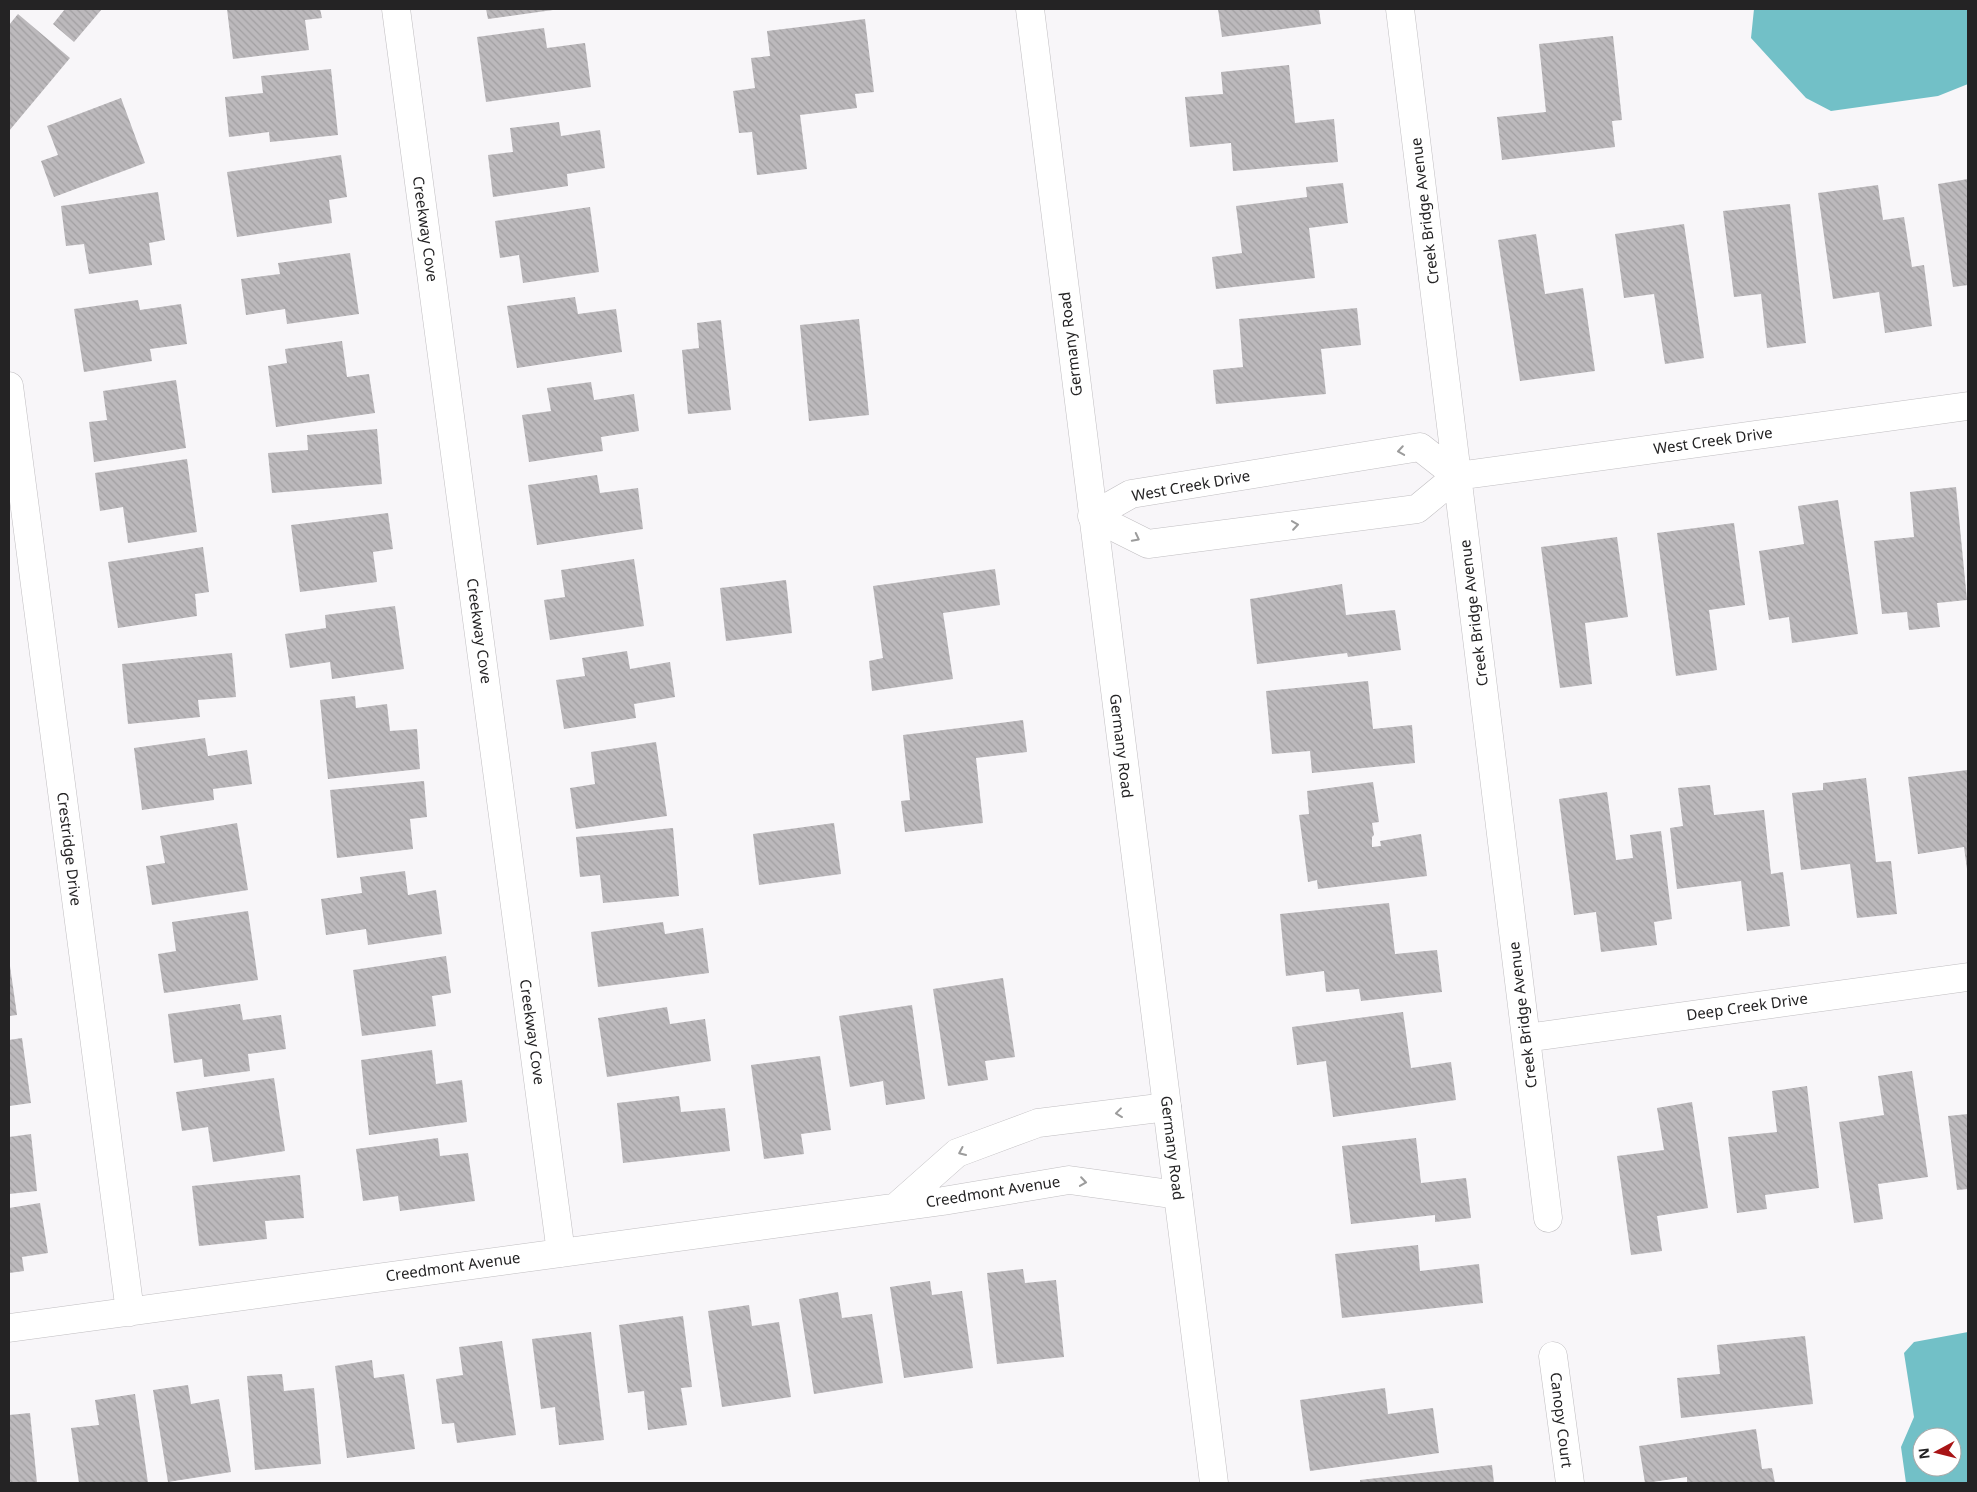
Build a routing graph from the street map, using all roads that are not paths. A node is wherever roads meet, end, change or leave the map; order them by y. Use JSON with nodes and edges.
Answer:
{"nodes":[{"id":1,"x":396,"y":9,"type":"edge"},
{"id":2,"x":1030,"y":9,"type":"edge"},
{"id":3,"x":1400,"y":9,"type":"edge"},
{"id":4,"x":9,"y":386,"type":"edge"},
{"id":5,"x":1968,"y":406,"type":"edge"},
{"id":6,"x":1457,"y":476,"type":"junction"},
{"id":7,"x":1092,"y":516,"type":"junction"},
{"id":8,"x":1968,"y":977,"type":"edge"},
{"id":9,"x":1526,"y":1038,"type":"junction"},
{"id":10,"x":1167,"y":1108,"type":"junction"},
{"id":11,"x":1178,"y":1195,"type":"junction"},
{"id":12,"x":896,"y":1207,"type":"junction"},
{"id":13,"x":1548,"y":1218,"type":"dead end"},
{"id":14,"x":561,"y":1253,"type":"junction"},
{"id":15,"x":130,"y":1312,"type":"junction"},
{"id":16,"x":9,"y":1328,"type":"edge"},
{"id":17,"x":1553,"y":1356,"type":"dead end"},
{"id":18,"x":1214,"y":1483,"type":"edge"},
{"id":19,"x":1570,"y":1483,"type":"edge"}],
"edges":[{"from":1,"to":14,"type":"street","name":"Creekway Cove"},
{"from":2,"to":7,"type":"street","name":"Germany Road"},
{"from":3,"to":6,"type":"street","name":"Creek Bridge Avenue"},
{"from":4,"to":15,"type":"street","name":"Crestridge Drive"},
{"from":5,"to":6,"type":"street","name":"West Creek Drive"},
{"from":6,"to":7,"type":"street","name":"West Creek Drive","one_way":true},
{"from":7,"to":6,"type":"street","one_way":true},
{"from":6,"to":9,"type":"street","name":"Creek Bridge Avenue"},
{"from":7,"to":10,"type":"street","name":"Germany Road"},
{"from":8,"to":9,"type":"street","name":"Deep Creek Drive"},
{"from":9,"to":13,"type":"street","name":"Creek Bridge Avenue"},
{"from":10,"to":11,"type":"street","name":"Germany Road"},
{"from":10,"to":12,"type":"street","name":"Creedmont Avenue","one_way":true},
{"from":12,"to":11,"type":"street","name":"Creedmont Avenue","one_way":true},
{"from":11,"to":18,"type":"street","name":"Germany Road"},
{"from":12,"to":14,"type":"street","name":"Creedmont Avenue"},
{"from":14,"to":15,"type":"street","name":"Creedmont Avenue"},
{"from":15,"to":16,"type":"street","name":"Creedmont Avenue"},
{"from":17,"to":19,"type":"street","name":"Canopy Court"}]}
